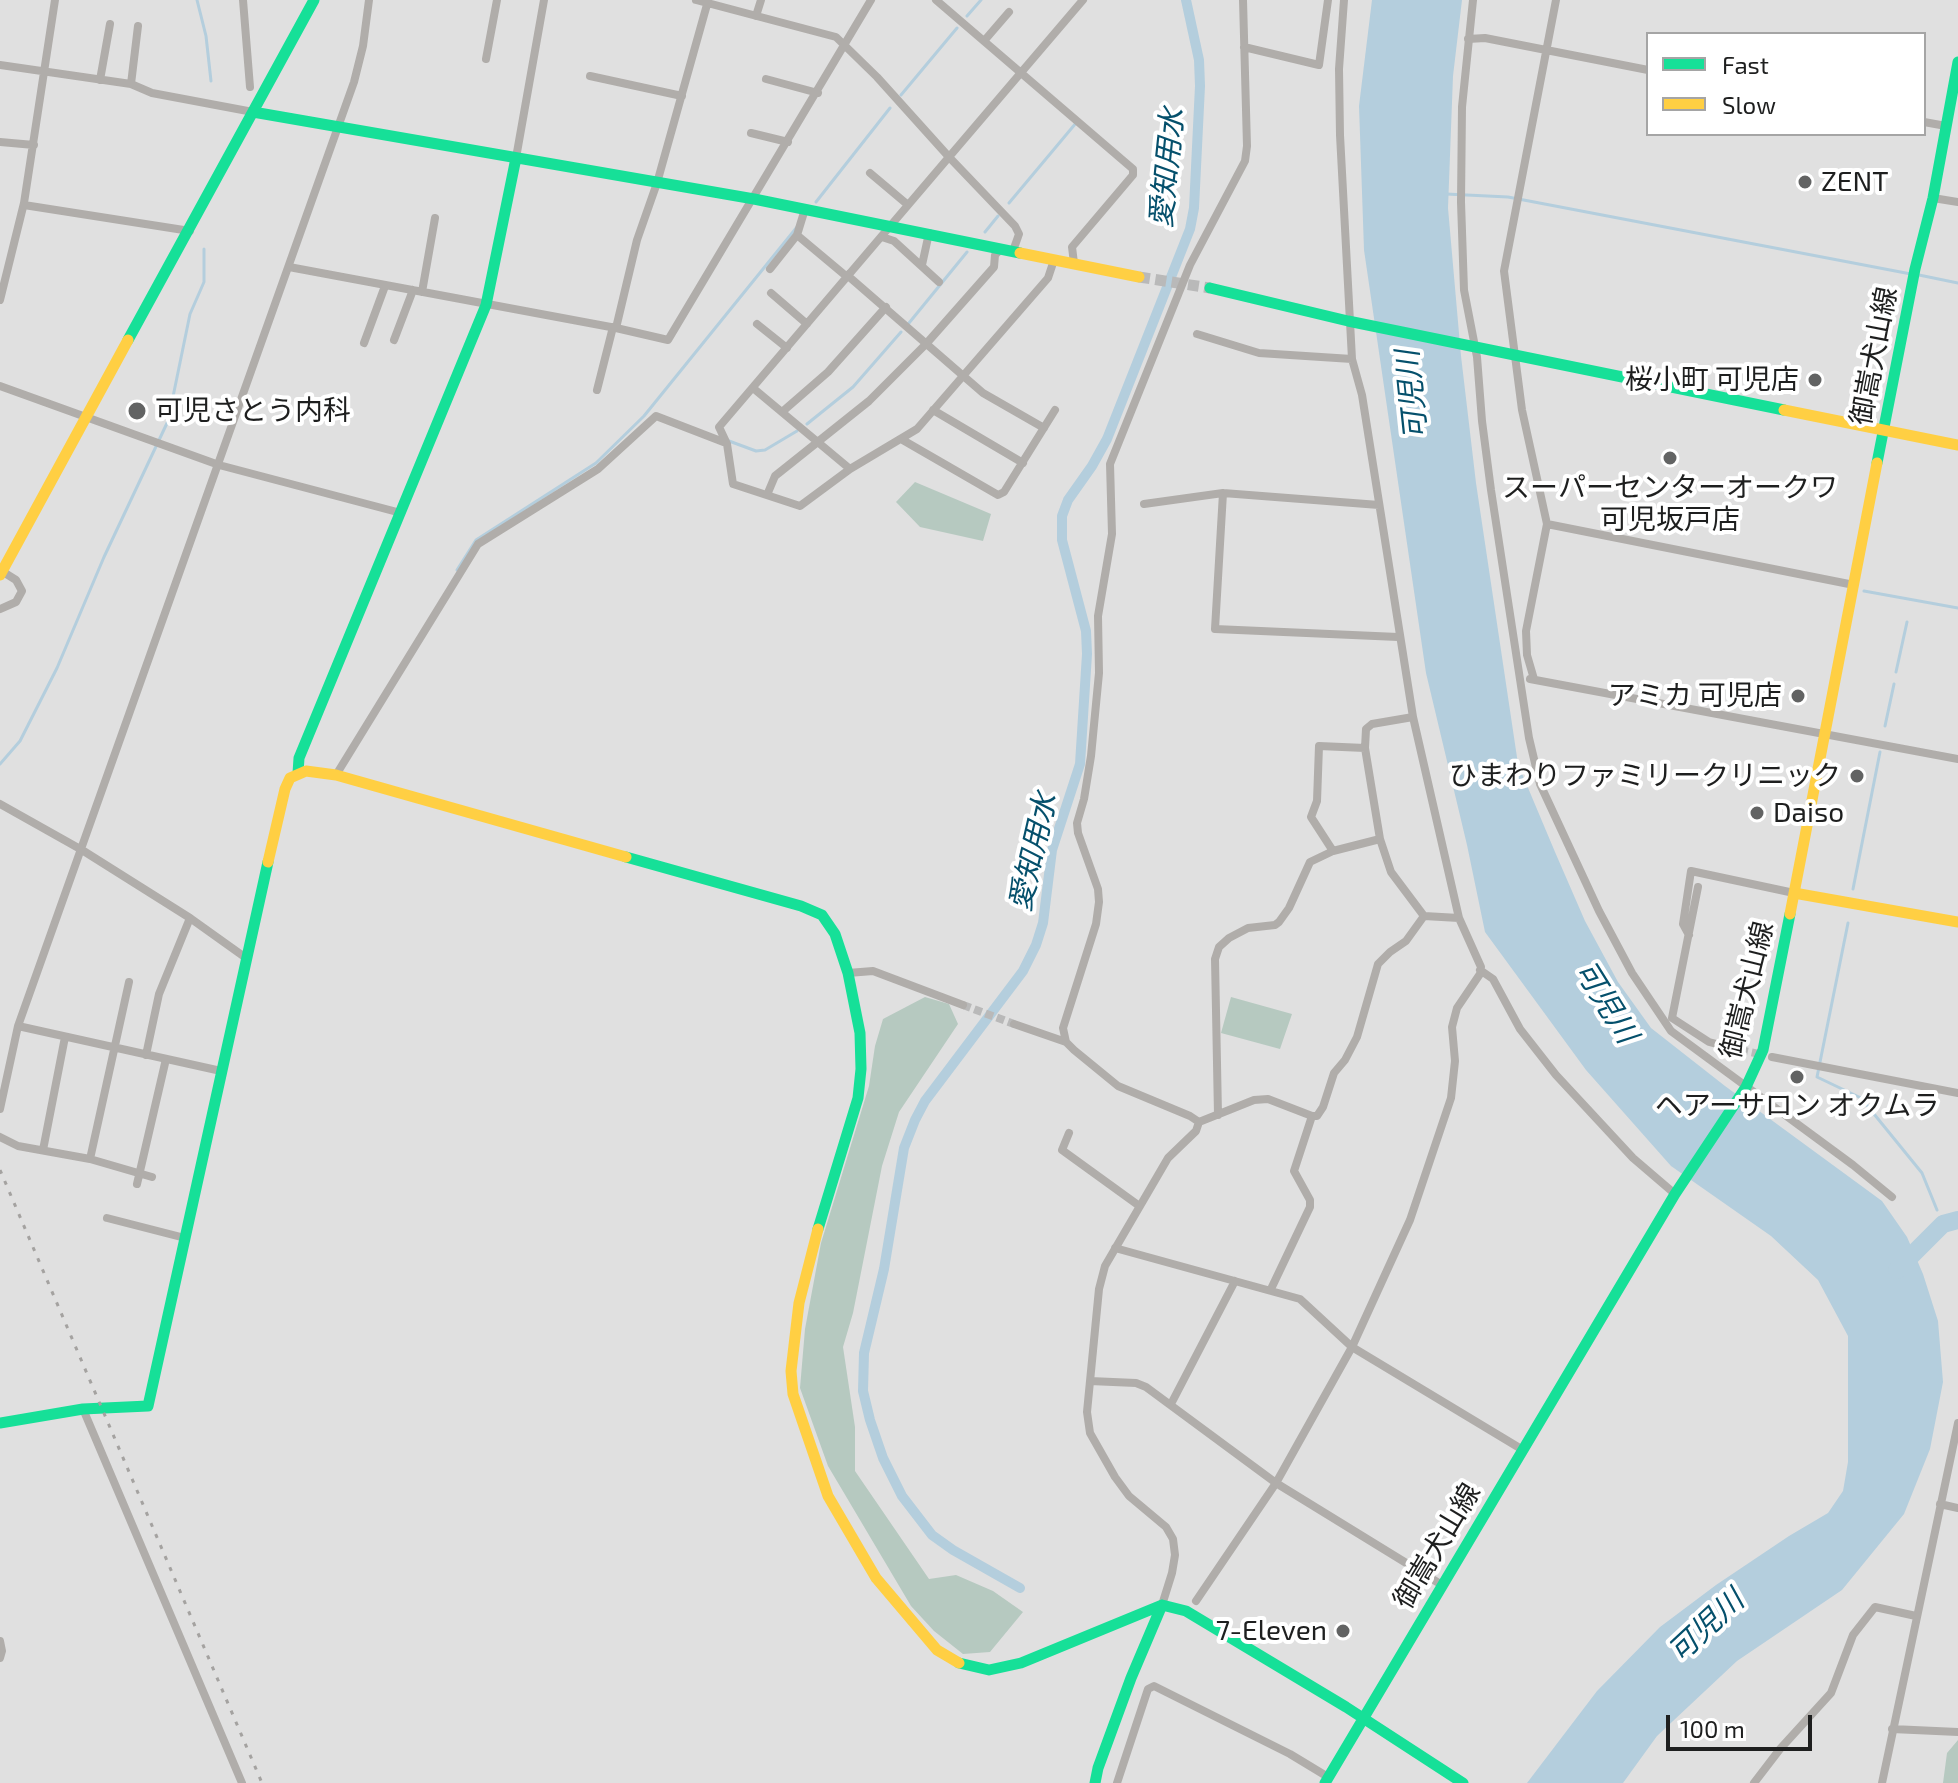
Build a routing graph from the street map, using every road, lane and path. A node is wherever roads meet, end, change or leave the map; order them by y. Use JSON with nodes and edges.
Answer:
{"nodes":[{"id":1,"x":55,"y":0,"type":"edge"},
{"id":2,"x":243,"y":0,"type":"edge"},
{"id":3,"x":314,"y":0,"type":"edge"},
{"id":4,"x":369,"y":0,"type":"edge"},
{"id":5,"x":497,"y":0,"type":"edge"},
{"id":6,"x":544,"y":0,"type":"edge"},
{"id":7,"x":696,"y":0,"type":"edge"},
{"id":8,"x":761,"y":0,"type":"edge"},
{"id":9,"x":871,"y":0,"type":"edge"},
{"id":10,"x":936,"y":0,"type":"edge"},
{"id":11,"x":1083,"y":0,"type":"edge"},
{"id":12,"x":1243,"y":0,"type":"edge"},
{"id":13,"x":1328,"y":0,"type":"edge"},
{"id":14,"x":1344,"y":0,"type":"edge"},
{"id":15,"x":1473,"y":0,"type":"edge"},
{"id":16,"x":1556,"y":0,"type":"edge"},
{"id":17,"x":708,"y":2,"type":"edge"},
{"id":18,"x":1009,"y":12,"type":"dead end"},
{"id":19,"x":756,"y":16,"type":"junction"},
{"id":20,"x":110,"y":24,"type":"dead end"},
{"id":21,"x":138,"y":26,"type":"dead end"},
{"id":22,"x":1468,"y":39,"type":"junction"},
{"id":23,"x":984,"y":41,"type":"junction"},
{"id":24,"x":846,"y":44,"type":"junction"},
{"id":25,"x":1244,"y":47,"type":"junction"},
{"id":26,"x":1546,"y":49,"type":"junction"},
{"id":27,"x":486,"y":59,"type":"dead end"},
{"id":28,"x":1958,"y":62,"type":"edge"},
{"id":29,"x":0,"y":65,"type":"edge"},
{"id":30,"x":1646,"y":70,"type":"edge"},
{"id":31,"x":45,"y":72,"type":"junction"},
{"id":32,"x":1021,"y":72,"type":"junction"},
{"id":33,"x":590,"y":76,"type":"dead end"},
{"id":34,"x":766,"y":79,"type":"dead end"},
{"id":35,"x":100,"y":80,"type":"junction"},
{"id":36,"x":131,"y":84,"type":"junction"},
{"id":37,"x":250,"y":87,"type":"dead end"},
{"id":38,"x":818,"y":93,"type":"junction"},
{"id":39,"x":1955,"y":93,"type":"edge"},
{"id":40,"x":682,"y":96,"type":"junction"},
{"id":41,"x":253,"y":112,"type":"junction"},
{"id":42,"x":1926,"y":122,"type":"edge"},
{"id":43,"x":1946,"y":126,"type":"junction"},
{"id":44,"x":339,"y":127,"type":"junction"},
{"id":45,"x":751,"y":133,"type":"dead end"},
{"id":46,"x":0,"y":142,"type":"edge"},
{"id":47,"x":788,"y":142,"type":"junction"},
{"id":48,"x":34,"y":145,"type":"junction"},
{"id":49,"x":949,"y":157,"type":"junction"},
{"id":50,"x":516,"y":158,"type":"junction"},
{"id":51,"x":870,"y":173,"type":"dead end"},
{"id":52,"x":657,"y":183,"type":"junction"},
{"id":53,"x":1933,"y":198,"type":"junction"},
{"id":54,"x":754,"y":199,"type":"junction"},
{"id":55,"x":1958,"y":202,"type":"edge"},
{"id":56,"x":24,"y":205,"type":"junction"},
{"id":57,"x":908,"y":205,"type":"junction"},
{"id":58,"x":805,"y":209,"type":"junction"},
{"id":59,"x":435,"y":218,"type":"dead end"},
{"id":60,"x":190,"y":231,"type":"junction"},
{"id":61,"x":886,"y":232,"type":"junction"},
{"id":62,"x":929,"y":233,"type":"junction"},
{"id":63,"x":797,"y":235,"type":"junction"},
{"id":64,"x":1000,"y":250,"type":"junction"},
{"id":65,"x":1013,"y":251,"type":"junction"},
{"id":66,"x":1054,"y":260,"type":"junction"},
{"id":67,"x":1074,"y":263,"type":"junction"},
{"id":68,"x":922,"y":265,"type":"junction"},
{"id":69,"x":289,"y":267,"type":"junction"},
{"id":70,"x":770,"y":269,"type":"dead end"},
{"id":71,"x":847,"y":275,"type":"junction"},
{"id":72,"x":1139,"y":277,"type":"tunnel mouth"},
{"id":73,"x":939,"y":282,"type":"dead end"},
{"id":74,"x":385,"y":286,"type":"junction"},
{"id":75,"x":1210,"y":288,"type":"tunnel mouth"},
{"id":76,"x":418,"y":291,"type":"junction"},
{"id":77,"x":771,"y":293,"type":"dead end"},
{"id":78,"x":0,"y":300,"type":"edge"},
{"id":79,"x":486,"y":305,"type":"junction"},
{"id":80,"x":886,"y":307,"type":"junction"},
{"id":81,"x":1348,"y":321,"type":"junction"},
{"id":82,"x":757,"y":324,"type":"dead end"},
{"id":83,"x":807,"y":324,"type":"junction"},
{"id":84,"x":614,"y":328,"type":"junction"},
{"id":85,"x":1197,"y":334,"type":"dead end"},
{"id":86,"x":394,"y":340,"type":"dead end"},
{"id":87,"x":364,"y":343,"type":"dead end"},
{"id":88,"x":926,"y":344,"type":"junction"},
{"id":89,"x":1468,"y":344,"type":"junction"},
{"id":90,"x":787,"y":348,"type":"junction"},
{"id":91,"x":1515,"y":356,"type":"junction"},
{"id":92,"x":1352,"y":359,"type":"junction"},
{"id":93,"x":962,"y":376,"type":"junction"},
{"id":94,"x":0,"y":386,"type":"edge"},
{"id":95,"x":753,"y":388,"type":"junction"},
{"id":96,"x":597,"y":390,"type":"dead end"},
{"id":97,"x":933,"y":410,"type":"junction"},
{"id":98,"x":1055,"y":410,"type":"dead end"},
{"id":99,"x":782,"y":412,"type":"junction"},
{"id":100,"x":85,"y":417,"type":"junction"},
{"id":101,"x":1044,"y":428,"type":"junction"},
{"id":102,"x":1885,"y":429,"type":"junction"},
{"id":103,"x":901,"y":439,"type":"junction"},
{"id":104,"x":818,"y":443,"type":"junction"},
{"id":105,"x":727,"y":444,"type":"junction"},
{"id":106,"x":1958,"y":445,"type":"edge"},
{"id":107,"x":1023,"y":463,"type":"junction"},
{"id":108,"x":219,"y":465,"type":"junction"},
{"id":109,"x":850,"y":469,"type":"junction"},
{"id":110,"x":1223,"y":493,"type":"junction"},
{"id":111,"x":767,"y":495,"type":"junction"},
{"id":112,"x":1144,"y":504,"type":"dead end"},
{"id":113,"x":1379,"y":505,"type":"junction"},
{"id":114,"x":401,"y":513,"type":"junction"},
{"id":115,"x":1547,"y":524,"type":"junction"},
{"id":116,"x":1,"y":572,"type":"edge"},
{"id":117,"x":1854,"y":585,"type":"junction"},
{"id":118,"x":0,"y":609,"type":"edge"},
{"id":119,"x":1398,"y":637,"type":"junction"},
{"id":120,"x":1521,"y":679,"type":"junction"},
{"id":121,"x":1534,"y":679,"type":"junction"},
{"id":122,"x":1413,"y":717,"type":"junction"},
{"id":123,"x":1824,"y":734,"type":"junction"},
{"id":124,"x":1365,"y":748,"type":"junction"},
{"id":125,"x":1958,"y":759,"type":"edge"},
{"id":126,"x":298,"y":773,"type":"junction"},
{"id":127,"x":336,"y":775,"type":"junction"},
{"id":128,"x":0,"y":804,"type":"edge"},
{"id":129,"x":1380,"y":839,"type":"junction"},
{"id":130,"x":82,"y":850,"type":"junction"},
{"id":131,"x":1333,"y":851,"type":"junction"},
{"id":132,"x":1698,"y":887,"type":"dead end"},
{"id":133,"x":1794,"y":893,"type":"junction"},
{"id":134,"x":1424,"y":916,"type":"junction"},
{"id":135,"x":190,"y":918,"type":"junction"},
{"id":136,"x":1459,"y":918,"type":"junction"},
{"id":137,"x":1958,"y":922,"type":"edge"},
{"id":138,"x":1689,"y":936,"type":"junction"},
{"id":139,"x":246,"y":958,"type":"junction"},
{"id":140,"x":1480,"y":970,"type":"junction"},
{"id":141,"x":848,"y":973,"type":"junction"},
{"id":142,"x":129,"y":982,"type":"dead end"},
{"id":143,"x":963,"y":1005,"type":"tunnel mouth"},
{"id":144,"x":1680,"y":1023,"type":"junction"},
{"id":145,"x":1014,"y":1024,"type":"tunnel mouth"},
{"id":146,"x":18,"y":1026,"type":"junction"},
{"id":147,"x":65,"y":1037,"type":"junction"},
{"id":148,"x":1678,"y":1038,"type":"junction"},
{"id":149,"x":1066,"y":1042,"type":"junction"},
{"id":150,"x":113,"y":1047,"type":"junction"},
{"id":151,"x":1740,"y":1050,"type":"tunnel mouth"},
{"id":152,"x":146,"y":1055,"type":"junction"},
{"id":153,"x":1772,"y":1057,"type":"tunnel mouth"},
{"id":154,"x":166,"y":1059,"type":"junction"},
{"id":155,"x":221,"y":1071,"type":"junction"},
{"id":156,"x":1746,"y":1087,"type":"junction"},
{"id":157,"x":1958,"y":1093,"type":"edge"},
{"id":158,"x":0,"y":1109,"type":"edge"},
{"id":159,"x":1218,"y":1115,"type":"junction"},
{"id":160,"x":1312,"y":1116,"type":"junction"},
{"id":161,"x":1199,"y":1122,"type":"junction"},
{"id":162,"x":1069,"y":1133,"type":"dead end"},
{"id":163,"x":0,"y":1137,"type":"edge"},
{"id":164,"x":43,"y":1150,"type":"junction"},
{"id":165,"x":90,"y":1159,"type":"junction"},
{"id":166,"x":139,"y":1173,"type":"junction"},
{"id":167,"x":152,"y":1177,"type":"dead end"},
{"id":168,"x":137,"y":1184,"type":"dead end"},
{"id":169,"x":1675,"y":1194,"type":"junction"},
{"id":170,"x":1892,"y":1197,"type":"dead end"},
{"id":171,"x":1138,"y":1205,"type":"junction"},
{"id":172,"x":107,"y":1218,"type":"dead end"},
{"id":173,"x":185,"y":1238,"type":"junction"},
{"id":174,"x":1115,"y":1248,"type":"junction"},
{"id":175,"x":1235,"y":1281,"type":"junction"},
{"id":176,"x":1271,"y":1289,"type":"junction"},
{"id":177,"x":1352,"y":1347,"type":"junction"},
{"id":178,"x":1090,"y":1381,"type":"junction"},
{"id":179,"x":1171,"y":1404,"type":"junction"},
{"id":180,"x":83,"y":1409,"type":"junction"},
{"id":181,"x":0,"y":1423,"type":"edge"},
{"id":182,"x":1958,"y":1423,"type":"edge"},
{"id":183,"x":1523,"y":1450,"type":"junction"},
{"id":184,"x":1276,"y":1483,"type":"junction"},
{"id":185,"x":1940,"y":1504,"type":"junction"},
{"id":186,"x":1958,"y":1508,"type":"edge"},
{"id":187,"x":1442,"y":1585,"type":"junction"},
{"id":188,"x":1196,"y":1601,"type":"dead end"},
{"id":189,"x":1162,"y":1605,"type":"junction"},
{"id":190,"x":1916,"y":1616,"type":"junction"},
{"id":191,"x":0,"y":1641,"type":"edge"},
{"id":192,"x":0,"y":1658,"type":"edge"},
{"id":193,"x":1364,"y":1718,"type":"junction"},
{"id":194,"x":1892,"y":1729,"type":"junction"},
{"id":195,"x":1958,"y":1732,"type":"edge"},
{"id":196,"x":1327,"y":1780,"type":"edge"},
{"id":197,"x":242,"y":1783,"type":"edge"},
{"id":198,"x":1095,"y":1783,"type":"edge"},
{"id":199,"x":1117,"y":1783,"type":"edge"},
{"id":200,"x":1463,"y":1783,"type":"edge"},
{"id":201,"x":1754,"y":1783,"type":"edge"},
{"id":202,"x":1882,"y":1783,"type":"edge"}],
"edges":[{"from":1,"to":31,"type":"street"},
{"from":2,"to":37,"type":"street"},
{"from":3,"to":41,"type":"street"},
{"from":4,"to":44,"type":"street"},
{"from":5,"to":27,"type":"street"},
{"from":6,"to":50,"type":"street"},
{"from":7,"to":17,"type":"street"},
{"from":8,"to":19,"type":"street"},
{"from":9,"to":24,"type":"street"},
{"from":10,"to":23,"type":"street"},
{"from":11,"to":32,"type":"street"},
{"from":12,"to":25,"type":"street"},
{"from":13,"to":25,"type":"street"},
{"from":14,"to":81,"type":"street"},
{"from":15,"to":22,"type":"street"},
{"from":16,"to":26,"type":"street"},
{"from":17,"to":19,"type":"street"},
{"from":17,"to":40,"type":"street"},
{"from":18,"to":23,"type":"street"},
{"from":19,"to":24,"type":"street"},
{"from":20,"to":35,"type":"street"},
{"from":21,"to":36,"type":"street"},
{"from":22,"to":26,"type":"street"},
{"from":22,"to":89,"type":"street"},
{"from":23,"to":32,"type":"street"},
{"from":24,"to":38,"type":"street"},
{"from":24,"to":49,"type":"street"},
{"from":25,"to":149,"type":"street"},
{"from":26,"to":30,"type":"street"},
{"from":26,"to":91,"type":"street"},
{"from":28,"to":39,"type":"street","name":"御嵩犬山線"},
{"from":29,"to":31,"type":"street"},
{"from":31,"to":35,"type":"street"},
{"from":31,"to":48,"type":"street"},
{"from":32,"to":49,"type":"street"},
{"from":32,"to":67,"type":"street"},
{"from":33,"to":40,"type":"street"},
{"from":34,"to":38,"type":"street"},
{"from":35,"to":36,"type":"street"},
{"from":36,"to":41,"type":"street"},
{"from":38,"to":47,"type":"street"},
{"from":39,"to":43,"type":"street","name":"御嵩犬山線"},
{"from":40,"to":52,"type":"street"},
{"from":41,"to":44,"type":"street"},
{"from":41,"to":60,"type":"street"},
{"from":42,"to":43,"type":"street"},
{"from":43,"to":53,"type":"street","name":"御嵩犬山線"},
{"from":44,"to":50,"type":"street"},
{"from":44,"to":69,"type":"street"},
{"from":45,"to":47,"type":"street"},
{"from":46,"to":48,"type":"street"},
{"from":47,"to":54,"type":"street"},
{"from":48,"to":56,"type":"street"},
{"from":49,"to":57,"type":"street"},
{"from":49,"to":65,"type":"street"},
{"from":50,"to":52,"type":"street"},
{"from":50,"to":79,"type":"street"},
{"from":51,"to":57,"type":"street"},
{"from":52,"to":54,"type":"street"},
{"from":52,"to":84,"type":"street"},
{"from":53,"to":55,"type":"street"},
{"from":53,"to":102,"type":"street","name":"御嵩犬山線"},
{"from":54,"to":58,"type":"street"},
{"from":54,"to":84,"type":"street"},
{"from":56,"to":60,"type":"street"},
{"from":56,"to":78,"type":"street"},
{"from":57,"to":61,"type":"street"},
{"from":58,"to":61,"type":"street"},
{"from":58,"to":63,"type":"street"},
{"from":59,"to":76,"type":"street"},
{"from":60,"to":100,"type":"street"},
{"from":61,"to":62,"type":"street"},
{"from":61,"to":68,"type":"street"},
{"from":61,"to":71,"type":"street"},
{"from":62,"to":64,"type":"street"},
{"from":62,"to":68,"type":"street"},
{"from":63,"to":70,"type":"street"},
{"from":63,"to":71,"type":"street"},
{"from":64,"to":65,"type":"street"},
{"from":64,"to":88,"type":"street"},
{"from":65,"to":66,"type":"street"},
{"from":66,"to":67,"type":"street"},
{"from":66,"to":93,"type":"street"},
{"from":67,"to":72,"type":"street"},
{"from":68,"to":73,"type":"street"},
{"from":69,"to":74,"type":"street"},
{"from":69,"to":108,"type":"street"},
{"from":71,"to":80,"type":"street"},
{"from":71,"to":83,"type":"street"},
{"from":74,"to":76,"type":"street"},
{"from":74,"to":87,"type":"street"},
{"from":75,"to":81,"type":"street"},
{"from":76,"to":79,"type":"street"},
{"from":76,"to":86,"type":"street"},
{"from":77,"to":83,"type":"street"},
{"from":79,"to":84,"type":"street"},
{"from":79,"to":114,"type":"street"},
{"from":80,"to":88,"type":"street"},
{"from":80,"to":99,"type":"street"},
{"from":81,"to":89,"type":"street"},
{"from":81,"to":92,"type":"street"},
{"from":82,"to":90,"type":"street"},
{"from":83,"to":90,"type":"street"},
{"from":84,"to":96,"type":"street"},
{"from":85,"to":92,"type":"street"},
{"from":88,"to":93,"type":"street"},
{"from":88,"to":104,"type":"street"},
{"from":89,"to":91,"type":"street"},
{"from":89,"to":120,"type":"street"},
{"from":90,"to":95,"type":"street"},
{"from":91,"to":102,"type":"street"},
{"from":91,"to":115,"type":"street"},
{"from":92,"to":113,"type":"street"},
{"from":93,"to":97,"type":"street"},
{"from":93,"to":101,"type":"street"},
{"from":94,"to":100,"type":"street"},
{"from":95,"to":99,"type":"street"},
{"from":95,"to":105,"type":"street"},
{"from":97,"to":103,"type":"street"},
{"from":97,"to":107,"type":"street"},
{"from":98,"to":101,"type":"street"},
{"from":99,"to":104,"type":"street"},
{"from":100,"to":108,"type":"street"},
{"from":100,"to":116,"type":"street"},
{"from":101,"to":107,"type":"street"},
{"from":102,"to":106,"type":"street"},
{"from":102,"to":117,"type":"street","name":"御嵩犬山線"},
{"from":103,"to":107,"type":"street"},
{"from":103,"to":109,"type":"street"},
{"from":104,"to":109,"type":"street"},
{"from":104,"to":111,"type":"street"},
{"from":105,"to":111,"type":"street"},
{"from":105,"to":127,"type":"street"},
{"from":108,"to":114,"type":"street"},
{"from":108,"to":130,"type":"street"},
{"from":109,"to":111,"type":"street"},
{"from":110,"to":112,"type":"street"},
{"from":110,"to":113,"type":"street"},
{"from":110,"to":119,"type":"street"},
{"from":113,"to":119,"type":"street"},
{"from":114,"to":126,"type":"street"},
{"from":115,"to":117,"type":"street"},
{"from":115,"to":121,"type":"street"},
{"from":116,"to":118,"type":"street"},
{"from":117,"to":123,"type":"street","name":"御嵩犬山線"},
{"from":119,"to":122,"type":"street"},
{"from":120,"to":121,"type":"street"},
{"from":120,"to":148,"type":"street"},
{"from":121,"to":123,"type":"street"},
{"from":122,"to":124,"type":"street"},
{"from":122,"to":136,"type":"street"},
{"from":123,"to":125,"type":"street"},
{"from":123,"to":133,"type":"street","name":"御嵩犬山線"},
{"from":124,"to":129,"type":"street"},
{"from":124,"to":131,"type":"street"},
{"from":126,"to":127,"type":"street"},
{"from":126,"to":139,"type":"street"},
{"from":127,"to":141,"type":"street"},
{"from":128,"to":130,"type":"street"},
{"from":129,"to":131,"type":"street"},
{"from":129,"to":134,"type":"street"},
{"from":130,"to":135,"type":"street"},
{"from":130,"to":146,"type":"street"},
{"from":131,"to":159,"type":"street"},
{"from":132,"to":138,"type":"street"},
{"from":133,"to":137,"type":"street"},
{"from":133,"to":138,"type":"street"},
{"from":133,"to":156,"type":"street","name":"御嵩犬山線"},
{"from":134,"to":136,"type":"street"},
{"from":134,"to":160,"type":"street"},
{"from":135,"to":139,"type":"street"},
{"from":135,"to":152,"type":"street"},
{"from":136,"to":140,"type":"street"},
{"from":138,"to":144,"type":"street"},
{"from":139,"to":155,"type":"street"},
{"from":140,"to":169,"type":"street"},
{"from":140,"to":177,"type":"street"},
{"from":141,"to":143,"type":"street"},
{"from":141,"to":189,"type":"street"},
{"from":142,"to":150,"type":"street"},
{"from":144,"to":148,"type":"street"},
{"from":144,"to":151,"type":"street"},
{"from":145,"to":149,"type":"street"},
{"from":146,"to":147,"type":"street"},
{"from":146,"to":158,"type":"street"},
{"from":147,"to":150,"type":"street"},
{"from":147,"to":164,"type":"street"},
{"from":148,"to":156,"type":"street"},
{"from":149,"to":161,"type":"street"},
{"from":150,"to":152,"type":"street"},
{"from":150,"to":165,"type":"street"},
{"from":152,"to":154,"type":"street"},
{"from":153,"to":157,"type":"street"},
{"from":154,"to":155,"type":"street"},
{"from":154,"to":166,"type":"street"},
{"from":155,"to":173,"type":"street"},
{"from":156,"to":169,"type":"street","name":"御嵩犬山線"},
{"from":156,"to":170,"type":"street"},
{"from":159,"to":160,"type":"street"},
{"from":159,"to":161,"type":"street"},
{"from":160,"to":176,"type":"street"},
{"from":161,"to":171,"type":"street"},
{"from":162,"to":171,"type":"street"},
{"from":163,"to":164,"type":"street"},
{"from":164,"to":165,"type":"street"},
{"from":165,"to":166,"type":"street"},
{"from":166,"to":167,"type":"street"},
{"from":166,"to":168,"type":"street"},
{"from":169,"to":183,"type":"street","name":"御嵩犬山線"},
{"from":171,"to":174,"type":"street"},
{"from":172,"to":173,"type":"street"},
{"from":173,"to":180,"type":"street"},
{"from":174,"to":175,"type":"street"},
{"from":174,"to":178,"type":"street"},
{"from":175,"to":176,"type":"street"},
{"from":175,"to":179,"type":"street"},
{"from":176,"to":177,"type":"street"},
{"from":177,"to":183,"type":"street"},
{"from":177,"to":184,"type":"street"},
{"from":178,"to":179,"type":"street"},
{"from":178,"to":189,"type":"street"},
{"from":179,"to":184,"type":"street"},
{"from":180,"to":181,"type":"street"},
{"from":180,"to":197,"type":"street"},
{"from":182,"to":185,"type":"street"},
{"from":183,"to":187,"type":"street","name":"御嵩犬山線"},
{"from":184,"to":187,"type":"street"},
{"from":184,"to":188,"type":"street"},
{"from":185,"to":186,"type":"street"},
{"from":185,"to":190,"type":"street"},
{"from":187,"to":193,"type":"street","name":"御嵩犬山線"},
{"from":189,"to":193,"type":"street"},
{"from":189,"to":198,"type":"street"},
{"from":190,"to":194,"type":"street"},
{"from":190,"to":201,"type":"street"},
{"from":191,"to":192,"type":"street"},
{"from":193,"to":196,"type":"street","name":"御嵩犬山線"},
{"from":193,"to":200,"type":"street"},
{"from":194,"to":195,"type":"street"},
{"from":194,"to":202,"type":"street"},
{"from":196,"to":199,"type":"street"}]}
